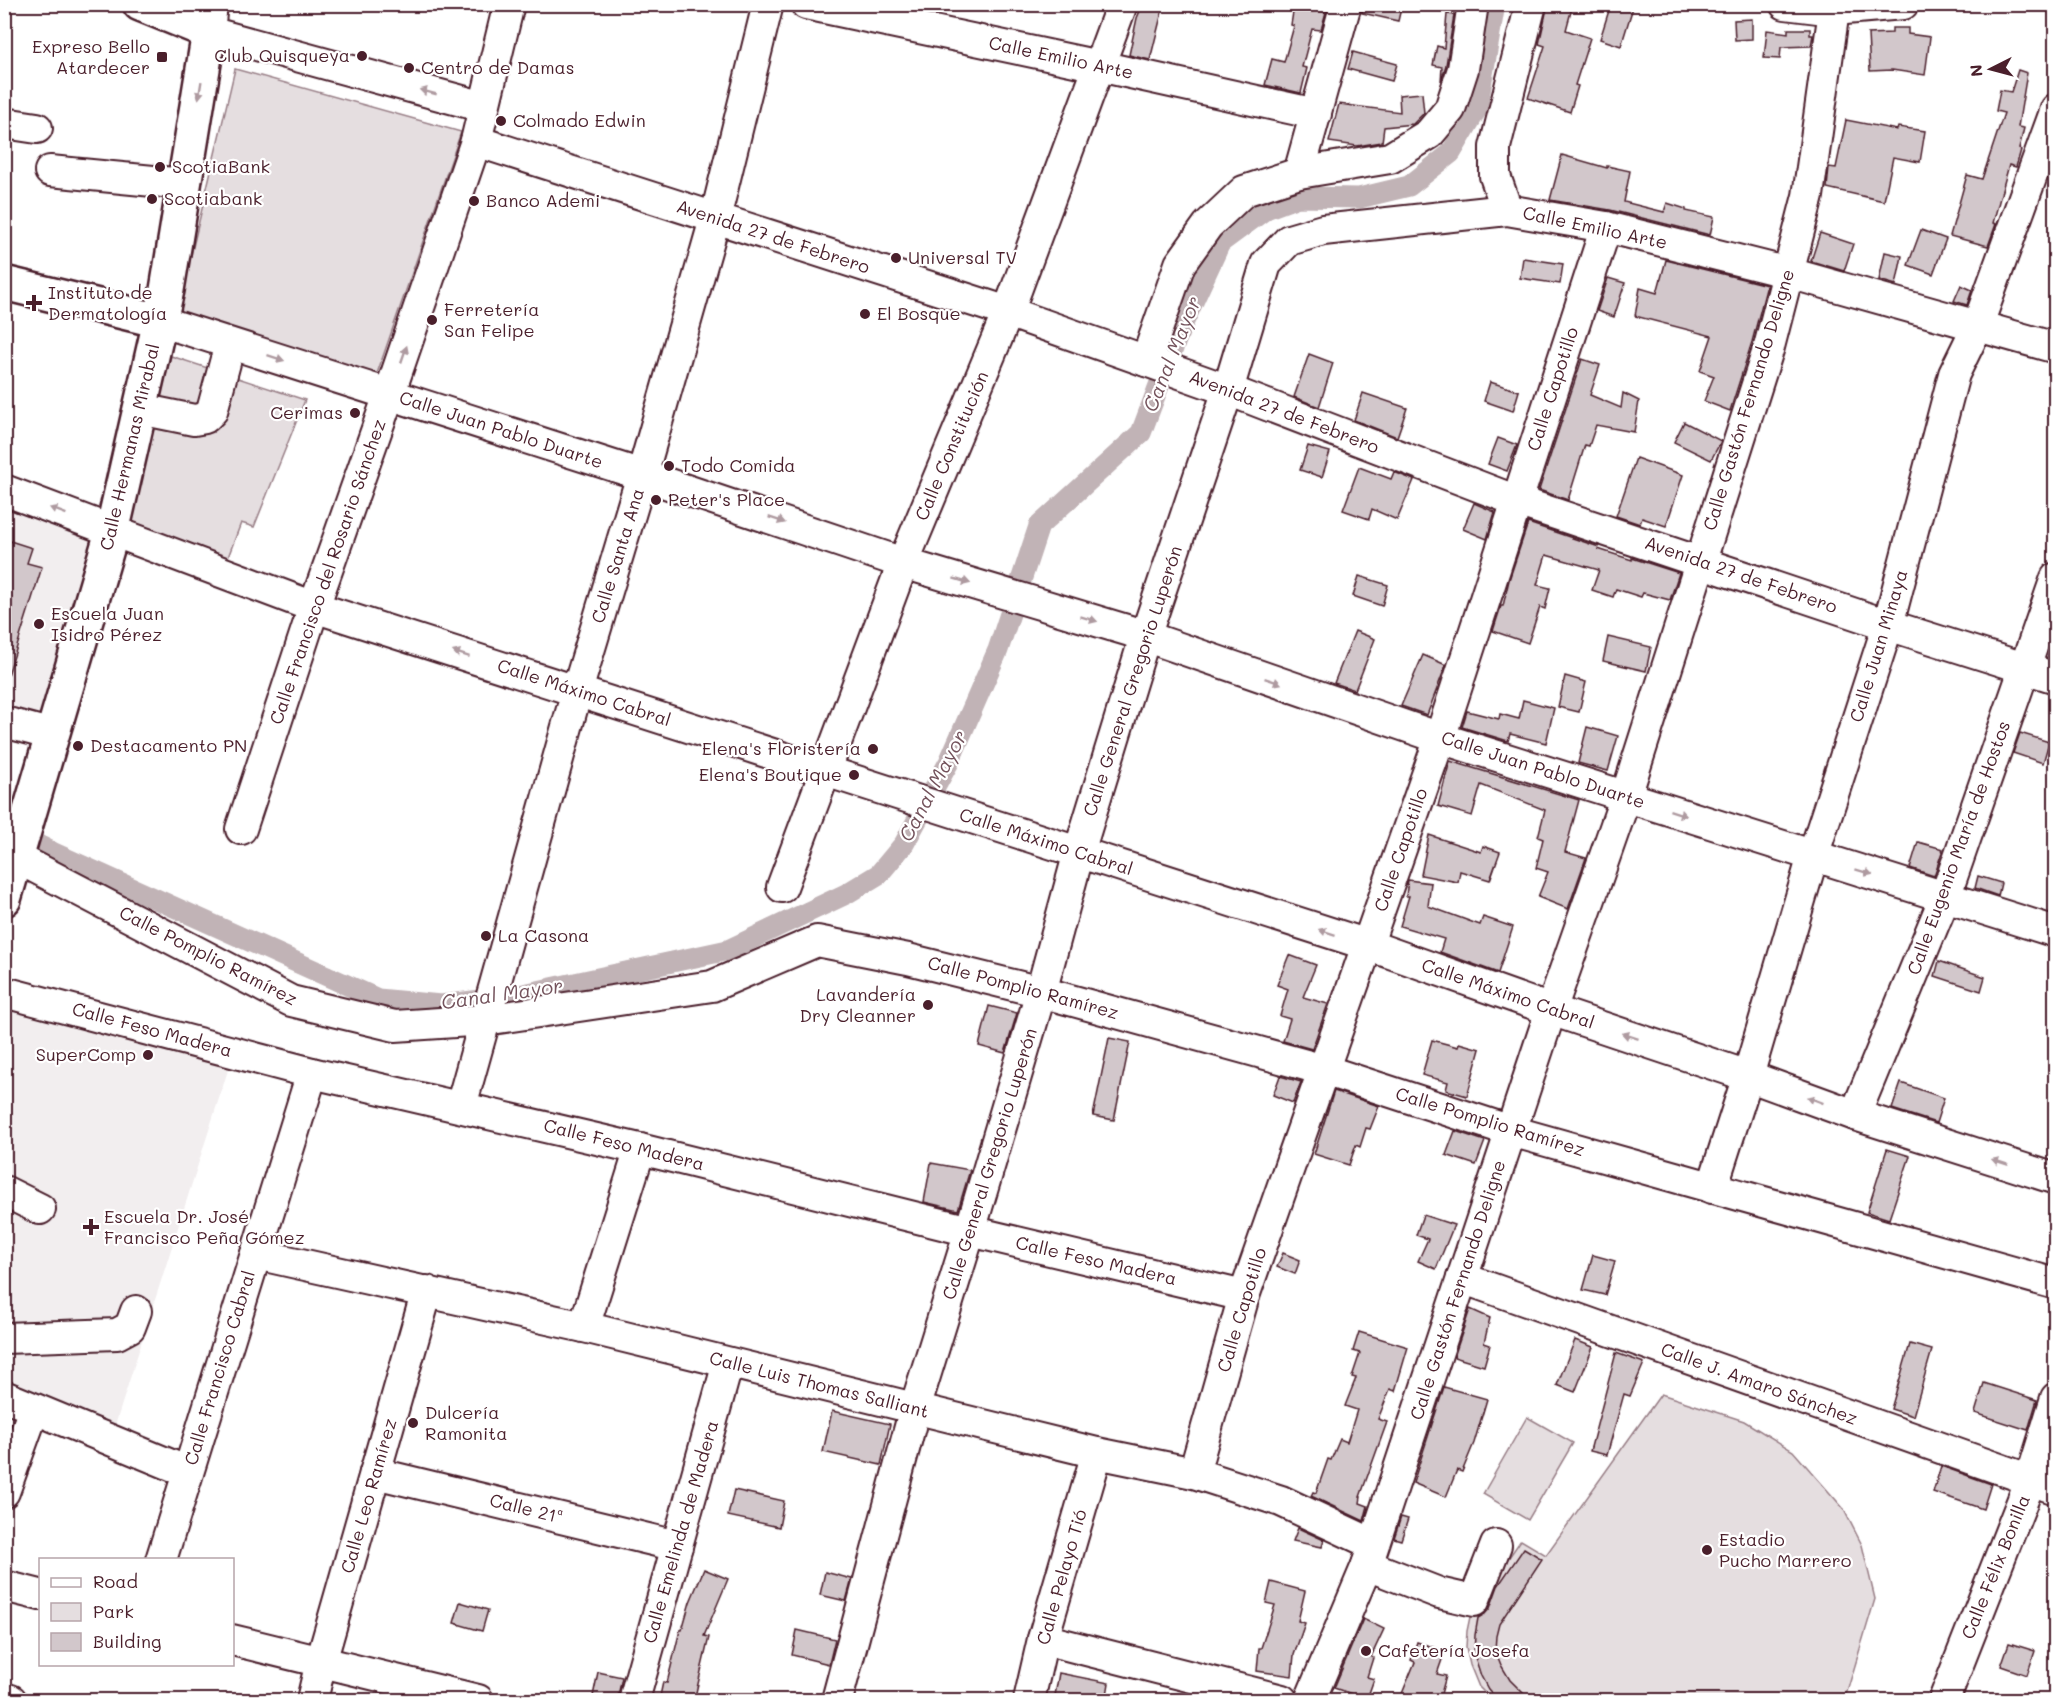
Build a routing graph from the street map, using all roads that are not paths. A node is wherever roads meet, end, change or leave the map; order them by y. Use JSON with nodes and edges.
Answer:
{"nodes":[{"id":1,"x":141,"y":4,"type":"edge"},
{"id":2,"x":509,"y":4,"type":"edge"},
{"id":3,"x":768,"y":4,"type":"edge"},
{"id":4,"x":806,"y":4,"type":"edge"},
{"id":5,"x":1122,"y":4,"type":"edge"},
{"id":6,"x":1346,"y":4,"type":"edge"},
{"id":7,"x":1473,"y":4,"type":"edge"},
{"id":8,"x":1531,"y":4,"type":"edge"},
{"id":9,"x":1903,"y":4,"type":"edge"},
{"id":10,"x":1811,"y":7,"type":"edge"},
{"id":11,"x":210,"y":18,"type":"edge"},
{"id":12,"x":1099,"y":66,"type":"junction"},
{"id":13,"x":484,"y":107,"type":"junction"},
{"id":14,"x":2055,"y":109,"type":"edge"},
{"id":15,"x":1316,"y":114,"type":"junction"},
{"id":16,"x":4,"y":123,"type":"edge"},
{"id":17,"x":37,"y":128,"type":"dead end"},
{"id":18,"x":476,"y":141,"type":"junction"},
{"id":19,"x":50,"y":171,"type":"dead end"},
{"id":20,"x":1299,"y":173,"type":"junction"},
{"id":21,"x":184,"y":184,"type":"junction"},
{"id":22,"x":1507,"y":210,"type":"junction"},
{"id":23,"x":715,"y":219,"type":"junction"},
{"id":24,"x":1606,"y":226,"type":"junction"},
{"id":25,"x":1789,"y":273,"type":"junction"},
{"id":26,"x":4,"y":283,"type":"edge"},
{"id":27,"x":1008,"y":312,"type":"junction"},
{"id":28,"x":160,"y":321,"type":"junction"},
{"id":29,"x":1977,"y":327,"type":"junction"},
{"id":30,"x":230,"y":344,"type":"junction"},
{"id":31,"x":2055,"y":348,"type":"edge"},
{"id":32,"x":1149,"y":362,"type":"junction"},
{"id":33,"x":1215,"y":386,"type":"junction"},
{"id":34,"x":389,"y":395,"type":"junction"},
{"id":35,"x":140,"y":409,"type":"junction"},
{"id":36,"x":642,"y":475,"type":"junction"},
{"id":37,"x":4,"y":490,"type":"edge"},
{"id":38,"x":1517,"y":501,"type":"junction"},
{"id":39,"x":112,"y":532,"type":"junction"},
{"id":40,"x":1699,"y":561,"type":"junction"},
{"id":41,"x":903,"y":563,"type":"junction"},
{"id":42,"x":2055,"y":578,"type":"edge"},
{"id":43,"x":314,"y":607,"type":"junction"},
{"id":44,"x":1888,"y":625,"type":"junction"},
{"id":45,"x":1146,"y":637,"type":"junction"},
{"id":46,"x":2024,"y":667,"type":"junction"},
{"id":47,"x":2055,"y":678,"type":"edge"},
{"id":48,"x":577,"y":691,"type":"junction"},
{"id":49,"x":4,"y":722,"type":"edge"},
{"id":50,"x":52,"y":735,"type":"junction"},
{"id":51,"x":1440,"y":738,"type":"junction"},
{"id":52,"x":825,"y":771,"type":"junction"},
{"id":53,"x":1626,"y":796,"type":"junction"},
{"id":54,"x":241,"y":829,"type":"dead end"},
{"id":55,"x":17,"y":845,"type":"edge"},
{"id":56,"x":1079,"y":852,"type":"junction"},
{"id":57,"x":1813,"y":856,"type":"junction"},
{"id":58,"x":782,"y":887,"type":"dead end"},
{"id":59,"x":1945,"y":897,"type":"junction"},
{"id":60,"x":4,"y":899,"type":"edge"},
{"id":61,"x":2055,"y":932,"type":"edge"},
{"id":62,"x":1368,"y":945,"type":"junction"},
{"id":63,"x":4,"y":992,"type":"edge"},
{"id":64,"x":1041,"y":992,"type":"junction"},
{"id":65,"x":1551,"y":1010,"type":"junction"},
{"id":66,"x":486,"y":1016,"type":"junction"},
{"id":67,"x":1324,"y":1070,"type":"junction"},
{"id":68,"x":312,"y":1073,"type":"junction"},
{"id":69,"x":1748,"y":1076,"type":"junction"},
{"id":70,"x":461,"y":1106,"type":"junction"},
{"id":71,"x":1855,"y":1115,"type":"junction"},
{"id":72,"x":1511,"y":1131,"type":"junction"},
{"id":73,"x":640,"y":1149,"type":"junction"},
{"id":74,"x":2055,"y":1179,"type":"edge"},
{"id":75,"x":1712,"y":1188,"type":"junction"},
{"id":76,"x":4,"y":1191,"type":"edge"},
{"id":77,"x":40,"y":1209,"type":"dead end"},
{"id":78,"x":970,"y":1232,"type":"junction"},
{"id":79,"x":256,"y":1254,"type":"junction"},
{"id":80,"x":1462,"y":1278,"type":"junction"},
{"id":81,"x":2055,"y":1284,"type":"edge"},
{"id":82,"x":427,"y":1291,"type":"junction"},
{"id":83,"x":1244,"y":1296,"type":"junction"},
{"id":84,"x":136,"y":1311,"type":"dead end"},
{"id":85,"x":585,"y":1327,"type":"junction"},
{"id":86,"x":4,"y":1338,"type":"edge"},
{"id":87,"x":728,"y":1363,"type":"junction"},
{"id":88,"x":4,"y":1396,"type":"edge"},
{"id":89,"x":2055,"y":1398,"type":"edge"},
{"id":90,"x":915,"y":1408,"type":"junction"},
{"id":91,"x":34,"y":1409,"type":"junction"},
{"id":92,"x":1097,"y":1453,"type":"junction"},
{"id":93,"x":188,"y":1472,"type":"junction"},
{"id":94,"x":375,"y":1473,"type":"junction"},
{"id":95,"x":1194,"y":1473,"type":"junction"},
{"id":96,"x":2043,"y":1484,"type":"edge"},
{"id":97,"x":4,"y":1492,"type":"edge"},
{"id":98,"x":1496,"y":1545,"type":"dead end"},
{"id":99,"x":677,"y":1546,"type":"junction"},
{"id":100,"x":1370,"y":1554,"type":"junction"},
{"id":101,"x":162,"y":1558,"type":"edge"},
{"id":102,"x":4,"y":1586,"type":"edge"},
{"id":103,"x":39,"y":1595,"type":"edge"},
{"id":104,"x":1043,"y":1639,"type":"junction"},
{"id":105,"x":234,"y":1640,"type":"edge"},
{"id":106,"x":321,"y":1662,"type":"junction"},
{"id":107,"x":4,"y":1698,"type":"edge"},
{"id":108,"x":11,"y":1701,"type":"edge"},
{"id":109,"x":312,"y":1701,"type":"edge"},
{"id":110,"x":478,"y":1701,"type":"edge"},
{"id":111,"x":634,"y":1701,"type":"edge"},
{"id":112,"x":837,"y":1701,"type":"edge"},
{"id":113,"x":1029,"y":1701,"type":"edge"},
{"id":114,"x":1282,"y":1701,"type":"edge"},
{"id":115,"x":1310,"y":1701,"type":"edge"},
{"id":116,"x":1944,"y":1701,"type":"edge"}],
"edges":[{"from":1,"to":11,"type":"main road"},
{"from":2,"to":13,"type":"street","name":"Calle Francisco del Rosario Sánchez"},
{"from":3,"to":23,"type":"street","name":"Calle Santa Ana"},
{"from":4,"to":12,"type":"street","name":"Calle Emilio Arte"},
{"from":5,"to":12,"type":"street","name":"Calle Constitución"},
{"from":6,"to":15,"type":"street"},
{"from":7,"to":20,"type":"street"},
{"from":8,"to":22,"type":"street"},
{"from":9,"to":10,"type":"street"},
{"from":10,"to":25,"type":"street","name":"Calle Gastón Fernando Deligne"},
{"from":13,"to":11,"type":"street","one_way":true},
{"from":11,"to":21,"type":"main road","name":"Calle Hermanas Mirabal","one_way":true},
{"from":12,"to":15,"type":"street","name":"Calle Emilio Arte"},
{"from":12,"to":27,"type":"street","name":"Calle Constitución"},
{"from":13,"to":18,"type":"street","name":"Calle Francisco del Rosario Sánchez"},
{"from":14,"to":29,"type":"street","name":"Calle Juan Minaya"},
{"from":15,"to":20,"type":"street"},
{"from":16,"to":17,"type":"street"},
{"from":18,"to":23,"type":"street","name":"Avenida 27 de Febrero"},
{"from":34,"to":18,"type":"street","name":"Calle Francisco del Rosario Sánchez","one_way":true},
{"from":19,"to":21,"type":"street"},
{"from":20,"to":32,"type":"street"},
{"from":21,"to":28,"type":"main road","name":"Calle Hermanas Mirabal"},
{"from":22,"to":24,"type":"street","name":"Calle Emilio Arte"},
{"from":22,"to":33,"type":"street","name":"Calle Emilio Arte"},
{"from":23,"to":27,"type":"street","name":"Avenida 27 de Febrero"},
{"from":23,"to":36,"type":"street","name":"Calle Santa Ana"},
{"from":24,"to":25,"type":"street","name":"Calle Emilio Arte"},
{"from":24,"to":38,"type":"street","name":"Calle Capotillo"},
{"from":25,"to":29,"type":"street","name":"Calle Emilio Arte"},
{"from":25,"to":40,"type":"street","name":"Calle Gastón Fernando Deligne"},
{"from":26,"to":28,"type":"main road","name":"Calle Juan Pablo Duarte"},
{"from":27,"to":32,"type":"street","name":"Avenida 27 de Febrero"},
{"from":27,"to":41,"type":"street","name":"Calle Constitución"},
{"from":28,"to":30,"type":"street","name":"Calle Juan Pablo Duarte"},
{"from":28,"to":35,"type":"main road","name":"Calle Hermanas Mirabal"},
{"from":29,"to":31,"type":"street","name":"Calle Emilio Arte"},
{"from":29,"to":44,"type":"street","name":"Calle Juan Minaya"},
{"from":30,"to":34,"type":"street","name":"Calle Juan Pablo Duarte","one_way":true},
{"from":30,"to":35,"type":"street"},
{"from":32,"to":33,"type":"street","name":"Avenida 27 de Febrero"},
{"from":33,"to":38,"type":"street","name":"Avenida 27 de Febrero"},
{"from":33,"to":45,"type":"street","name":"Calle General Gregorio Luperón"},
{"from":34,"to":36,"type":"street","name":"Calle Juan Pablo Duarte"},
{"from":34,"to":43,"type":"street","name":"Calle Francisco del Rosario Sánchez"},
{"from":35,"to":39,"type":"main road","name":"Calle Hermanas Mirabal"},
{"from":36,"to":41,"type":"street","name":"Calle Juan Pablo Duarte","one_way":true},
{"from":36,"to":48,"type":"street","name":"Calle Santa Ana"},
{"from":39,"to":37,"type":"street","name":"Calle Máximo Cabral","one_way":true},
{"from":38,"to":40,"type":"street","name":"Avenida 27 de Febrero"},
{"from":38,"to":51,"type":"street","name":"Calle Capotillo"},
{"from":39,"to":43,"type":"street","name":"Calle Máximo Cabral"},
{"from":39,"to":50,"type":"main road","name":"Calle Hermanas Mirabal"},
{"from":40,"to":44,"type":"street","name":"Avenida 27 de Febrero"},
{"from":40,"to":53,"type":"street","name":"Calle Gastón Fernando Deligne"},
{"from":41,"to":45,"type":"street","name":"Calle Juan Pablo Duarte","one_way":true},
{"from":41,"to":52,"type":"street","name":"Calle Constitución"},
{"from":42,"to":46,"type":"street","name":"Calle Eugenio María de Hostos"},
{"from":48,"to":43,"type":"street","name":"Calle Máximo Cabral","one_way":true},
{"from":43,"to":54,"type":"street","name":"Calle Francisco del Rosario Sánchez"},
{"from":44,"to":46,"type":"street","name":"Avenida 27 de Febrero"},
{"from":44,"to":57,"type":"street","name":"Calle Juan Minaya"},
{"from":45,"to":51,"type":"street","name":"Calle Juan Pablo Duarte","one_way":true},
{"from":45,"to":56,"type":"street","name":"Calle General Gregorio Luperón"},
{"from":46,"to":47,"type":"street","name":"Avenida 27 de Febrero"},
{"from":46,"to":59,"type":"street","name":"Calle Eugenio María de Hostos"},
{"from":48,"to":52,"type":"street","name":"Calle Máximo Cabral"},
{"from":48,"to":66,"type":"street","name":"Calle Santa Ana"},
{"from":49,"to":50,"type":"street"},
{"from":50,"to":55,"type":"main road","name":"Calle Hermanas Mirabal"},
{"from":51,"to":53,"type":"street","name":"Calle Juan Pablo Duarte"},
{"from":51,"to":62,"type":"street","name":"Calle Capotillo"},
{"from":52,"to":56,"type":"street","name":"Calle Máximo Cabral"},
{"from":52,"to":58,"type":"street","name":"Calle Constitución"},
{"from":53,"to":57,"type":"street","name":"Calle Juan Pablo Duarte","one_way":true},
{"from":53,"to":65,"type":"street","name":"Calle Gastón Fernando Deligne"},
{"from":55,"to":60,"type":"main road","name":"Calle Hermanas Mirabal"},
{"from":55,"to":66,"type":"street","name":"Calle Pomplio Ramírez"},
{"from":62,"to":56,"type":"street","name":"Calle Máximo Cabral","one_way":true},
{"from":56,"to":64,"type":"street","name":"Calle General Gregorio Luperón"},
{"from":57,"to":59,"type":"street","name":"Calle Juan Pablo Duarte","one_way":true},
{"from":57,"to":69,"type":"street","name":"Calle Juan Minaya"},
{"from":59,"to":61,"type":"street","name":"Calle Juan Pablo Duarte"},
{"from":59,"to":71,"type":"street","name":"Calle Eugenio María de Hostos"},
{"from":62,"to":65,"type":"street","name":"Calle Máximo Cabral"},
{"from":62,"to":67,"type":"street","name":"Calle Capotillo"},
{"from":63,"to":68,"type":"street","name":"Calle Feso Madera"},
{"from":64,"to":66,"type":"street","name":"Calle Pomplio Ramírez"},
{"from":64,"to":67,"type":"street","name":"Calle Pomplio Ramírez"},
{"from":64,"to":78,"type":"street","name":"Calle General Gregorio Luperón"},
{"from":69,"to":65,"type":"street","name":"Calle Máximo Cabral","one_way":true},
{"from":65,"to":72,"type":"street","name":"Calle Gastón Fernando Deligne"},
{"from":66,"to":70,"type":"street","name":"Calle Santa Ana"},
{"from":67,"to":72,"type":"street","name":"Calle Pomplio Ramírez"},
{"from":67,"to":83,"type":"street","name":"Calle Capotillo"},
{"from":68,"to":70,"type":"street","name":"Calle Feso Madera"},
{"from":68,"to":79,"type":"street","name":"Calle Francisco Cabral"},
{"from":71,"to":69,"type":"street","name":"Calle Máximo Cabral","one_way":true},
{"from":69,"to":75,"type":"street","name":"Calle Juan Minaya"},
{"from":70,"to":73,"type":"street","name":"Calle Feso Madera"},
{"from":74,"to":71,"type":"street","name":"Calle Máximo Cabral","one_way":true},
{"from":72,"to":75,"type":"street","name":"Calle Pomplio Ramírez"},
{"from":72,"to":80,"type":"street","name":"Calle Gastón Fernando Deligne"},
{"from":73,"to":78,"type":"street","name":"Calle Feso Madera"},
{"from":73,"to":85,"type":"street"},
{"from":75,"to":81,"type":"street","name":"Calle Pomplio Ramírez"},
{"from":76,"to":77,"type":"street"},
{"from":78,"to":83,"type":"street","name":"Calle Feso Madera"},
{"from":78,"to":90,"type":"street","name":"Calle General Gregorio Luperón"},
{"from":79,"to":82,"type":"street","name":"Calle Luis Thomas Salliant"},
{"from":79,"to":93,"type":"street","name":"Calle Francisco Cabral"},
{"from":80,"to":96,"type":"street","name":"Calle J. Amaro Sánchez"},
{"from":80,"to":100,"type":"street","name":"Calle Gastón Fernando Deligne"},
{"from":82,"to":85,"type":"street","name":"Calle Luis Thomas Salliant"},
{"from":82,"to":94,"type":"street","name":"Calle Leo Ramírez"},
{"from":83,"to":95,"type":"street","name":"Calle Capotillo"},
{"from":84,"to":86,"type":"street"},
{"from":85,"to":87,"type":"street","name":"Calle Luis Thomas Salliant"},
{"from":87,"to":90,"type":"street","name":"Calle Luis Thomas Salliant"},
{"from":87,"to":99,"type":"street","name":"Calle Emelinda de Madera"},
{"from":88,"to":91,"type":"street"},
{"from":89,"to":96,"type":"street","name":"Calle Félix Bonilla"},
{"from":90,"to":92,"type":"street","name":"Calle Luis Thomas Salliant"},
{"from":90,"to":112,"type":"street","name":"Calle General Gregorio Luperón"},
{"from":91,"to":93,"type":"street"},
{"from":91,"to":97,"type":"street"},
{"from":92,"to":95,"type":"street","name":"Calle Luis Thomas Salliant"},
{"from":92,"to":104,"type":"street","name":"Calle Pelayo Tió"},
{"from":93,"to":101,"type":"street","name":"Calle Francisco Cabral"},
{"from":94,"to":99,"type":"street","name":"Calle 21ª"},
{"from":94,"to":106,"type":"street","name":"Calle Leo Ramírez"},
{"from":95,"to":100,"type":"street","name":"Calle Luis Thomas Salliant"},
{"from":96,"to":116,"type":"street","name":"Calle Félix Bonilla"},
{"from":98,"to":100,"type":"street","name":"Calle Luis Thomas Salliant"},
{"from":99,"to":111,"type":"street","name":"Calle Emelinda de Madera"},
{"from":100,"to":115,"type":"street","name":"Calle Gastón Fernando Deligne"},
{"from":102,"to":103,"type":"street"},
{"from":104,"to":113,"type":"street","name":"Calle Pelayo Tió"},
{"from":104,"to":114,"type":"street"},
{"from":105,"to":106,"type":"street"},
{"from":106,"to":109,"type":"street","name":"Calle Leo Ramírez"},
{"from":106,"to":110,"type":"street"},
{"from":107,"to":108,"type":"street"}]}
